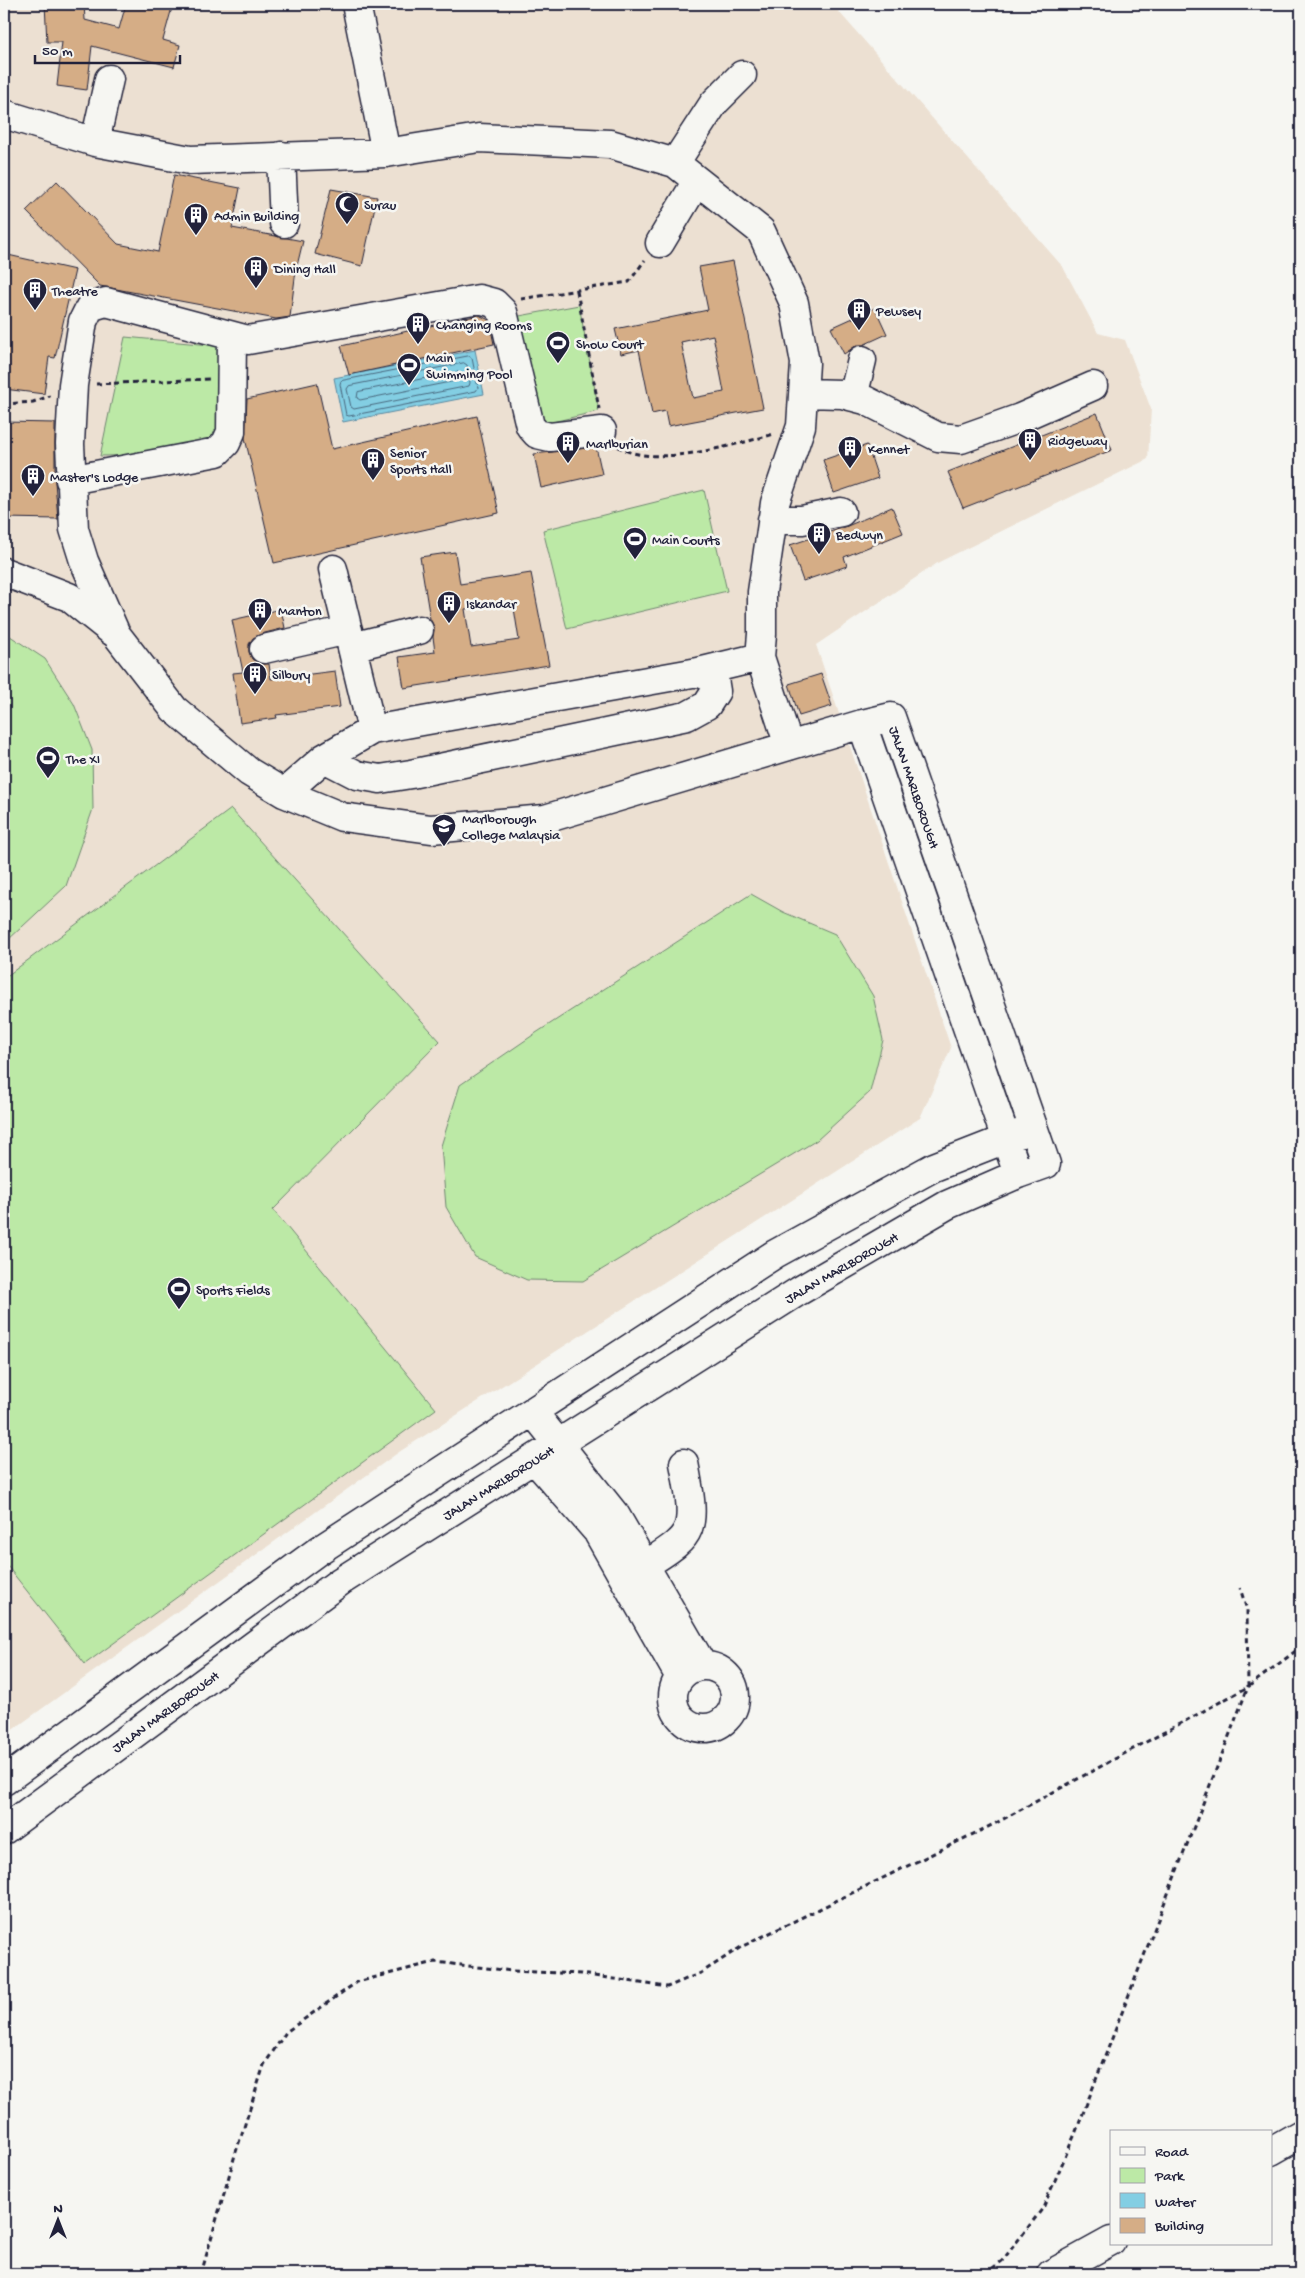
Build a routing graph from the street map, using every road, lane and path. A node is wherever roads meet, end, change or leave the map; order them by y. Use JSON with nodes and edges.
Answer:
{"nodes":[{"id":1,"x":356,"y":4,"type":"edge"},
{"id":2,"x":742,"y":75,"type":"dead end"},
{"id":3,"x":109,"y":79,"type":"dead end"},
{"id":4,"x":4,"y":114,"type":"edge"},
{"id":5,"x":95,"y":142,"type":"junction"},
{"id":6,"x":386,"y":154,"type":"junction"},
{"id":7,"x":281,"y":156,"type":"junction"},
{"id":8,"x":675,"y":163,"type":"junction"},
{"id":9,"x":697,"y":181,"type":"junction"},
{"id":10,"x":284,"y":223,"type":"dead end"},
{"id":11,"x":660,"y":243,"type":"joint"},
{"id":12,"x":577,"y":291,"type":"junction"},
{"id":13,"x":494,"y":303,"type":"junction"},
{"id":14,"x":232,"y":336,"type":"junction"},
{"id":15,"x":862,"y":360,"type":"dead end"},
{"id":16,"x":232,"y":378,"type":"junction"},
{"id":17,"x":73,"y":385,"type":"junction"},
{"id":18,"x":1093,"y":386,"type":"dead end"},
{"id":19,"x":804,"y":394,"type":"junction"},
{"id":20,"x":853,"y":397,"type":"junction"},
{"id":21,"x":4,"y":404,"type":"edge"},
{"id":22,"x":801,"y":426,"type":"junction"},
{"id":23,"x":602,"y":431,"type":"junction"},
{"id":24,"x":70,"y":480,"type":"junction"},
{"id":25,"x":841,"y":512,"type":"dead end"},
{"id":26,"x":772,"y":520,"type":"junction"},
{"id":27,"x":333,"y":569,"type":"dead end"},
{"id":28,"x":4,"y":572,"type":"edge"},
{"id":29,"x":419,"y":630,"type":"dead end"},
{"id":30,"x":116,"y":634,"type":"junction"},
{"id":31,"x":350,"y":639,"type":"junction"},
{"id":32,"x":264,"y":649,"type":"dead end"},
{"id":33,"x":760,"y":657,"type":"junction"},
{"id":34,"x":698,"y":672,"type":"junction"},
{"id":35,"x":862,"y":724,"type":"junction"},
{"id":36,"x":372,"y":730,"type":"junction"},
{"id":37,"x":789,"y":746,"type":"junction"},
{"id":38,"x":324,"y":758,"type":"junction"},
{"id":39,"x":284,"y":793,"type":"junction"},
{"id":40,"x":1033,"y":1129,"type":"junction"},
{"id":41,"x":1005,"y":1139,"type":"junction"},
{"id":42,"x":1018,"y":1174,"type":"junction"},
{"id":43,"x":533,"y":1412,"type":"junction"},
{"id":44,"x":558,"y":1443,"type":"junction"},
{"id":45,"x":534,"y":1459,"type":"junction"},
{"id":46,"x":684,"y":1464,"type":"dead end"},
{"id":47,"x":613,"y":1534,"type":"junction"},
{"id":48,"x":635,"y":1572,"type":"junction"},
{"id":49,"x":1240,"y":1588,"type":"dead end"},
{"id":50,"x":1301,"y":1647,"type":"edge"},
{"id":51,"x":692,"y":1671,"type":"dead end"},
{"id":52,"x":1248,"y":1686,"type":"junction"},
{"id":53,"x":4,"y":1780,"type":"edge"},
{"id":54,"x":4,"y":1830,"type":"edge"},
{"id":55,"x":1301,"y":2134,"type":"edge"},
{"id":56,"x":1272,"y":2150,"type":"edge"},
{"id":57,"x":1110,"y":2241,"type":"edge"},
{"id":58,"x":202,"y":2274,"type":"edge"},
{"id":59,"x":985,"y":2274,"type":"edge"},
{"id":60,"x":1051,"y":2274,"type":"edge"}],
"edges":[{"from":1,"to":6,"type":"street"},
{"from":2,"to":8,"type":"street"},
{"from":3,"to":5,"type":"street"},
{"from":4,"to":5,"type":"street"},
{"from":5,"to":7,"type":"street"},
{"from":6,"to":7,"type":"street"},
{"from":6,"to":8,"type":"street"},
{"from":7,"to":10,"type":"street"},
{"from":8,"to":9,"type":"street"},
{"from":9,"to":11,"type":"street"},
{"from":9,"to":19,"type":"street"},
{"from":11,"to":12,"type":"path"},
{"from":12,"to":13,"type":"path"},
{"from":12,"to":23,"type":"path"},
{"from":13,"to":14,"type":"street"},
{"from":13,"to":23,"type":"street"},
{"from":14,"to":16,"type":"street"},
{"from":14,"to":17,"type":"street"},
{"from":15,"to":20,"type":"street"},
{"from":16,"to":17,"type":"path"},
{"from":16,"to":24,"type":"street"},
{"from":17,"to":21,"type":"path"},
{"from":17,"to":24,"type":"street"},
{"from":18,"to":20,"type":"street"},
{"from":19,"to":20,"type":"street"},
{"from":19,"to":22,"type":"street"},
{"from":22,"to":23,"type":"path"},
{"from":22,"to":26,"type":"street"},
{"from":24,"to":30,"type":"street"},
{"from":25,"to":26,"type":"street"},
{"from":26,"to":33,"type":"street"},
{"from":27,"to":31,"type":"street"},
{"from":28,"to":30,"type":"street"},
{"from":29,"to":31,"type":"street"},
{"from":30,"to":39,"type":"street"},
{"from":31,"to":32,"type":"street"},
{"from":31,"to":36,"type":"street"},
{"from":33,"to":34,"type":"street"},
{"from":33,"to":37,"type":"street"},
{"from":34,"to":36,"type":"street"},
{"from":34,"to":38,"type":"street"},
{"from":35,"to":37,"type":"street"},
{"from":35,"to":40,"type":"street","name":"JALAN MARLBOROUGH"},
{"from":35,"to":41,"type":"street"},
{"from":36,"to":38,"type":"street"},
{"from":37,"to":39,"type":"street"},
{"from":38,"to":39,"type":"street"},
{"from":40,"to":41,"type":"street"},
{"from":40,"to":42,"type":"street","name":"JALAN MARLBOROUGH"},
{"from":41,"to":42,"type":"street"},
{"from":41,"to":43,"type":"street"},
{"from":42,"to":44,"type":"street","name":"JALAN MARLBOROUGH"},
{"from":43,"to":44,"type":"street"},
{"from":43,"to":53,"type":"street"},
{"from":44,"to":45,"type":"street","name":"JALAN MARLBOROUGH"},
{"from":44,"to":47,"type":"street"},
{"from":45,"to":47,"type":"street"},
{"from":45,"to":54,"type":"street","name":"JALAN MARLBOROUGH"},
{"from":46,"to":48,"type":"street"},
{"from":47,"to":48,"type":"street"},
{"from":48,"to":51,"type":"street"},
{"from":49,"to":52,"type":"path"},
{"from":50,"to":52,"type":"path"},
{"from":52,"to":58,"type":"path"},
{"from":52,"to":59,"type":"path"},
{"from":55,"to":56,"type":"street"},
{"from":57,"to":60,"type":"street"}]}
